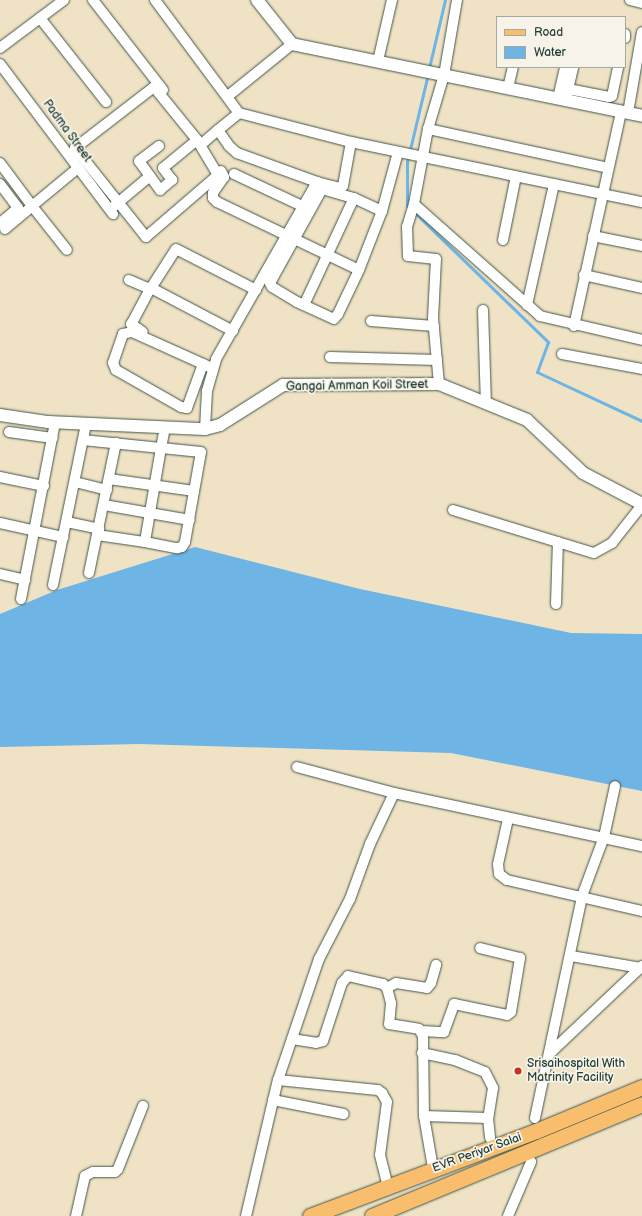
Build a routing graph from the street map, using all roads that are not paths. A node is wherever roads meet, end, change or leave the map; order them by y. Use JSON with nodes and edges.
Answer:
{"nodes":[{"id":1,"x":64,"y":0,"type":"edge"},
{"id":2,"x":93,"y":0,"type":"edge"},
{"id":3,"x":155,"y":0,"type":"edge"},
{"id":4,"x":257,"y":0,"type":"edge"},
{"id":5,"x":392,"y":0,"type":"edge"},
{"id":6,"x":457,"y":0,"type":"edge"},
{"id":7,"x":630,"y":0,"type":"edge"},
{"id":8,"x":642,"y":3,"type":"edge"},
{"id":9,"x":40,"y":18,"type":"junction"},
{"id":10,"x":642,"y":32,"type":"edge"},
{"id":11,"x":292,"y":44,"type":"junction"},
{"id":12,"x":0,"y":48,"type":"edge"},
{"id":13,"x":378,"y":60,"type":"junction"},
{"id":14,"x":0,"y":64,"type":"edge"},
{"id":15,"x":513,"y":68,"type":"edge"},
{"id":16,"x":564,"y":68,"type":"edge"},
{"id":17,"x":573,"y":68,"type":"edge"},
{"id":18,"x":618,"y":68,"type":"edge"},
{"id":19,"x":443,"y":74,"type":"junction"},
{"id":20,"x":508,"y":88,"type":"junction"},
{"id":21,"x":228,"y":96,"type":"junction"},
{"id":22,"x":564,"y":96,"type":"junction"},
{"id":23,"x":106,"y":102,"type":"dead end"},
{"id":24,"x":625,"y":112,"type":"junction"},
{"id":25,"x":239,"y":113,"type":"junction"},
{"id":26,"x":642,"y":116,"type":"edge"},
{"id":27,"x":428,"y":129,"type":"junction"},
{"id":28,"x":218,"y":130,"type":"junction"},
{"id":29,"x":200,"y":141,"type":"junction"},
{"id":30,"x":351,"y":142,"type":"junction"},
{"id":31,"x":159,"y":146,"type":"dead end"},
{"id":32,"x":410,"y":155,"type":"junction"},
{"id":33,"x":0,"y":163,"type":"edge"},
{"id":34,"x":78,"y":168,"type":"junction"},
{"id":35,"x":608,"y":168,"type":"junction"},
{"id":36,"x":234,"y":174,"type":"dead end"},
{"id":37,"x":150,"y":176,"type":"junction"},
{"id":38,"x":516,"y":176,"type":"junction"},
{"id":39,"x":317,"y":182,"type":"junction"},
{"id":40,"x":0,"y":184,"type":"edge"},
{"id":41,"x":554,"y":184,"type":"junction"},
{"id":42,"x":602,"y":193,"type":"junction"},
{"id":43,"x":354,"y":198,"type":"junction"},
{"id":44,"x":642,"y":202,"type":"edge"},
{"id":45,"x":32,"y":206,"type":"junction"},
{"id":46,"x":304,"y":207,"type":"junction"},
{"id":47,"x":113,"y":209,"type":"junction"},
{"id":48,"x":413,"y":209,"type":"junction"},
{"id":49,"x":382,"y":211,"type":"junction"},
{"id":50,"x":2,"y":226,"type":"edge"},
{"id":51,"x":593,"y":236,"type":"junction"},
{"id":52,"x":291,"y":238,"type":"junction"},
{"id":53,"x":503,"y":240,"type":"dead end"},
{"id":54,"x":642,"y":246,"type":"edge"},
{"id":55,"x":67,"y":250,"type":"dead end"},
{"id":56,"x":327,"y":255,"type":"junction"},
{"id":57,"x":359,"y":270,"type":"junction"},
{"id":58,"x":584,"y":275,"type":"junction"},
{"id":59,"x":129,"y":280,"type":"dead end"},
{"id":60,"x":642,"y":288,"type":"edge"},
{"id":61,"x":150,"y":289,"type":"junction"},
{"id":62,"x":256,"y":290,"type":"junction"},
{"id":63,"x":304,"y":305,"type":"junction"},
{"id":64,"x":527,"y":305,"type":"junction"},
{"id":65,"x":484,"y":310,"type":"dead end"},
{"id":66,"x":371,"y":321,"type":"dead end"},
{"id":67,"x":434,"y":326,"type":"junction"},
{"id":68,"x":574,"y":326,"type":"junction"},
{"id":69,"x":233,"y":331,"type":"junction"},
{"id":70,"x":642,"y":340,"type":"edge"},
{"id":71,"x":562,"y":354,"type":"dead end"},
{"id":72,"x":330,"y":357,"type":"dead end"},
{"id":73,"x":437,"y":360,"type":"junction"},
{"id":74,"x":210,"y":365,"type":"junction"},
{"id":75,"x":642,"y":369,"type":"edge"},
{"id":76,"x":439,"y":384,"type":"junction"},
{"id":77,"x":486,"y":404,"type":"junction"},
{"id":78,"x":0,"y":415,"type":"edge"},
{"id":79,"x":55,"y":423,"type":"junction"},
{"id":80,"x":86,"y":424,"type":"junction"},
{"id":81,"x":164,"y":428,"type":"junction"},
{"id":82,"x":205,"y":429,"type":"junction"},
{"id":83,"x":9,"y":432,"type":"dead end"},
{"id":84,"x":53,"y":438,"type":"junction"},
{"id":85,"x":83,"y":440,"type":"junction"},
{"id":86,"x":116,"y":443,"type":"junction"},
{"id":87,"x":161,"y":448,"type":"junction"},
{"id":88,"x":0,"y":477,"type":"edge"},
{"id":89,"x":110,"y":479,"type":"junction"},
{"id":90,"x":75,"y":482,"type":"junction"},
{"id":91,"x":44,"y":486,"type":"junction"},
{"id":92,"x":155,"y":486,"type":"junction"},
{"id":93,"x":107,"y":490,"type":"junction"},
{"id":94,"x":194,"y":491,"type":"junction"},
{"id":95,"x":642,"y":504,"type":"edge"},
{"id":96,"x":104,"y":505,"type":"junction"},
{"id":97,"x":453,"y":510,"type":"dead end"},
{"id":98,"x":150,"y":513,"type":"junction"},
{"id":99,"x":190,"y":520,"type":"junction"},
{"id":100,"x":66,"y":522,"type":"junction"},
{"id":101,"x":0,"y":523,"type":"edge"},
{"id":102,"x":36,"y":531,"type":"junction"},
{"id":103,"x":98,"y":532,"type":"junction"},
{"id":104,"x":63,"y":536,"type":"junction"},
{"id":105,"x":145,"y":542,"type":"junction"},
{"id":106,"x":558,"y":542,"type":"junction"},
{"id":107,"x":89,"y":573,"type":"dead end"},
{"id":108,"x":0,"y":574,"type":"edge"},
{"id":109,"x":25,"y":580,"type":"junction"},
{"id":110,"x":53,"y":585,"type":"dead end"},
{"id":111,"x":21,"y":599,"type":"dead end"},
{"id":112,"x":556,"y":604,"type":"dead end"},
{"id":113,"x":297,"y":767,"type":"dead end"},
{"id":114,"x":615,"y":786,"type":"dead end"},
{"id":115,"x":394,"y":793,"type":"junction"},
{"id":116,"x":508,"y":819,"type":"junction"},
{"id":117,"x":604,"y":837,"type":"junction"},
{"id":118,"x":642,"y":846,"type":"edge"},
{"id":119,"x":582,"y":896,"type":"junction"},
{"id":120,"x":642,"y":911,"type":"edge"},
{"id":121,"x":480,"y":948,"type":"dead end"},
{"id":122,"x":571,"y":956,"type":"junction"},
{"id":123,"x":436,"y":965,"type":"dead end"},
{"id":124,"x":641,"y":967,"type":"edge"},
{"id":125,"x":387,"y":988,"type":"junction"},
{"id":126,"x":422,"y":1031,"type":"junction"},
{"id":127,"x":292,"y":1039,"type":"junction"},
{"id":128,"x":422,"y":1053,"type":"junction"},
{"id":129,"x":549,"y":1054,"type":"junction"},
{"id":130,"x":278,"y":1080,"type":"junction"},
{"id":131,"x":642,"y":1087,"type":"edge"},
{"id":132,"x":273,"y":1100,"type":"junction"},
{"id":133,"x":642,"y":1104,"type":"edge"},
{"id":134,"x":142,"y":1106,"type":"dead end"},
{"id":135,"x":344,"y":1114,"type":"dead end"},
{"id":136,"x":424,"y":1116,"type":"junction"},
{"id":137,"x":488,"y":1118,"type":"junction"},
{"id":138,"x":535,"y":1118,"type":"dead end"},
{"id":139,"x":490,"y":1138,"type":"dead end"},
{"id":140,"x":531,"y":1162,"type":"dead end"},
{"id":141,"x":433,"y":1168,"type":"junction"},
{"id":142,"x":388,"y":1188,"type":"junction"},
{"id":143,"x":76,"y":1216,"type":"edge"},
{"id":144,"x":246,"y":1216,"type":"edge"},
{"id":145,"x":310,"y":1216,"type":"edge"},
{"id":146,"x":372,"y":1216,"type":"edge"},
{"id":147,"x":508,"y":1216,"type":"edge"}],
"edges":[{"from":1,"to":9,"type":"street"},
{"from":2,"to":29,"type":"street"},
{"from":3,"to":21,"type":"street"},
{"from":4,"to":11,"type":"street"},
{"from":5,"to":13,"type":"street"},
{"from":6,"to":19,"type":"street"},
{"from":7,"to":8,"type":"street"},
{"from":9,"to":12,"type":"street"},
{"from":9,"to":23,"type":"street"},
{"from":10,"to":24,"type":"street"},
{"from":11,"to":13,"type":"street"},
{"from":11,"to":21,"type":"street"},
{"from":13,"to":19,"type":"street"},
{"from":14,"to":34,"type":"street","name":"Padma Street"},
{"from":15,"to":20,"type":"street"},
{"from":16,"to":22,"type":"street"},
{"from":17,"to":22,"type":"street"},
{"from":18,"to":22,"type":"street"},
{"from":19,"to":20,"type":"street"},
{"from":19,"to":27,"type":"street"},
{"from":20,"to":22,"type":"street"},
{"from":21,"to":25,"type":"street"},
{"from":22,"to":24,"type":"street"},
{"from":24,"to":26,"type":"street"},
{"from":24,"to":35,"type":"street"},
{"from":25,"to":28,"type":"street"},
{"from":25,"to":30,"type":"street"},
{"from":27,"to":32,"type":"street"},
{"from":27,"to":35,"type":"street"},
{"from":28,"to":29,"type":"street"},
{"from":28,"to":39,"type":"street"},
{"from":29,"to":37,"type":"street"},
{"from":29,"to":47,"type":"street"},
{"from":29,"to":47,"type":"street"},
{"from":29,"to":52,"type":"street"},
{"from":30,"to":32,"type":"street"},
{"from":30,"to":39,"type":"street"},
{"from":31,"to":37,"type":"street"},
{"from":32,"to":38,"type":"street"},
{"from":32,"to":48,"type":"street"},
{"from":32,"to":49,"type":"street"},
{"from":33,"to":45,"type":"street"},
{"from":34,"to":45,"type":"street"},
{"from":34,"to":47,"type":"street","name":"Padma Street"},
{"from":35,"to":42,"type":"street"},
{"from":36,"to":46,"type":"street"},
{"from":37,"to":47,"type":"street"},
{"from":38,"to":41,"type":"street"},
{"from":38,"to":53,"type":"street"},
{"from":39,"to":46,"type":"street"},
{"from":40,"to":50,"type":"street"},
{"from":41,"to":42,"type":"street"},
{"from":41,"to":64,"type":"street"},
{"from":42,"to":44,"type":"street"},
{"from":42,"to":51,"type":"street"},
{"from":43,"to":49,"type":"street"},
{"from":43,"to":52,"type":"street"},
{"from":43,"to":56,"type":"street"},
{"from":45,"to":50,"type":"street"},
{"from":45,"to":55,"type":"street"},
{"from":46,"to":52,"type":"street"},
{"from":48,"to":64,"type":"street"},
{"from":48,"to":67,"type":"street"},
{"from":49,"to":57,"type":"street"},
{"from":51,"to":54,"type":"street"},
{"from":51,"to":58,"type":"street"},
{"from":52,"to":56,"type":"street"},
{"from":52,"to":62,"type":"street"},
{"from":52,"to":63,"type":"street"},
{"from":56,"to":57,"type":"street"},
{"from":56,"to":63,"type":"street"},
{"from":57,"to":63,"type":"street"},
{"from":58,"to":60,"type":"street"},
{"from":58,"to":68,"type":"street"},
{"from":59,"to":61,"type":"street"},
{"from":61,"to":62,"type":"street"},
{"from":61,"to":69,"type":"street"},
{"from":61,"to":74,"type":"street"},
{"from":62,"to":69,"type":"street"},
{"from":64,"to":68,"type":"street"},
{"from":65,"to":77,"type":"street"},
{"from":66,"to":67,"type":"street"},
{"from":67,"to":73,"type":"street"},
{"from":68,"to":70,"type":"street"},
{"from":69,"to":74,"type":"street"},
{"from":71,"to":75,"type":"street"},
{"from":72,"to":73,"type":"street"},
{"from":73,"to":76,"type":"street"},
{"from":74,"to":74,"type":"street"},
{"from":74,"to":82,"type":"street"},
{"from":76,"to":77,"type":"street","name":"Gangai Amman Koil Street"},
{"from":76,"to":82,"type":"street","name":"Gangai Amman Koil Street"},
{"from":77,"to":95,"type":"street","name":"Gangai Amman Koil Street"},
{"from":78,"to":79,"type":"street","name":"Gangai Amman Koil Street"},
{"from":79,"to":80,"type":"street","name":"Gangai Amman Koil Street"},
{"from":79,"to":84,"type":"street"},
{"from":80,"to":81,"type":"street","name":"Gangai Amman Koil Street"},
{"from":80,"to":85,"type":"street"},
{"from":81,"to":82,"type":"street","name":"Gangai Amman Koil Street"},
{"from":81,"to":87,"type":"street"},
{"from":83,"to":84,"type":"street"},
{"from":84,"to":91,"type":"street"},
{"from":85,"to":86,"type":"street"},
{"from":85,"to":90,"type":"street"},
{"from":86,"to":87,"type":"street"},
{"from":86,"to":89,"type":"street"},
{"from":87,"to":92,"type":"street"},
{"from":87,"to":94,"type":"street"},
{"from":88,"to":91,"type":"street"},
{"from":89,"to":92,"type":"street"},
{"from":89,"to":93,"type":"street"},
{"from":90,"to":93,"type":"street"},
{"from":90,"to":100,"type":"street"},
{"from":91,"to":102,"type":"street"},
{"from":92,"to":94,"type":"street"},
{"from":92,"to":98,"type":"street"},
{"from":93,"to":96,"type":"street"},
{"from":94,"to":99,"type":"street"},
{"from":95,"to":106,"type":"street"},
{"from":96,"to":98,"type":"street"},
{"from":96,"to":103,"type":"street"},
{"from":97,"to":106,"type":"street"},
{"from":98,"to":99,"type":"street"},
{"from":98,"to":105,"type":"street"},
{"from":99,"to":105,"type":"street"},
{"from":100,"to":103,"type":"street"},
{"from":100,"to":104,"type":"street"},
{"from":101,"to":102,"type":"street"},
{"from":102,"to":104,"type":"street"},
{"from":102,"to":109,"type":"street"},
{"from":103,"to":105,"type":"street"},
{"from":103,"to":107,"type":"street"},
{"from":104,"to":110,"type":"street"},
{"from":106,"to":112,"type":"street"},
{"from":108,"to":109,"type":"street"},
{"from":109,"to":111,"type":"street"},
{"from":113,"to":115,"type":"street"},
{"from":114,"to":117,"type":"street"},
{"from":115,"to":116,"type":"street"},
{"from":115,"to":127,"type":"street"},
{"from":116,"to":117,"type":"street"},
{"from":116,"to":119,"type":"street"},
{"from":117,"to":118,"type":"street"},
{"from":117,"to":119,"type":"street"},
{"from":119,"to":120,"type":"street"},
{"from":119,"to":122,"type":"street"},
{"from":121,"to":126,"type":"street"},
{"from":122,"to":124,"type":"street"},
{"from":122,"to":129,"type":"street"},
{"from":123,"to":125,"type":"street"},
{"from":124,"to":129,"type":"street"},
{"from":125,"to":126,"type":"street"},
{"from":125,"to":127,"type":"street"},
{"from":126,"to":128,"type":"street"},
{"from":127,"to":130,"type":"street"},
{"from":128,"to":136,"type":"street"},
{"from":128,"to":137,"type":"street"},
{"from":129,"to":138,"type":"street"},
{"from":130,"to":132,"type":"street"},
{"from":130,"to":142,"type":"street"},
{"from":131,"to":141,"type":"main road","name":"EVR Periyar Salai"},
{"from":132,"to":135,"type":"street"},
{"from":132,"to":144,"type":"street"},
{"from":133,"to":146,"type":"main road","name":"EVR Periyar Salai"},
{"from":134,"to":143,"type":"street"},
{"from":136,"to":137,"type":"street"},
{"from":136,"to":141,"type":"street"},
{"from":137,"to":139,"type":"street"},
{"from":140,"to":147,"type":"street"},
{"from":141,"to":142,"type":"main road","name":"EVR Periyar Salai"},
{"from":142,"to":145,"type":"main road","name":"EVR Periyar Salai"}]}
